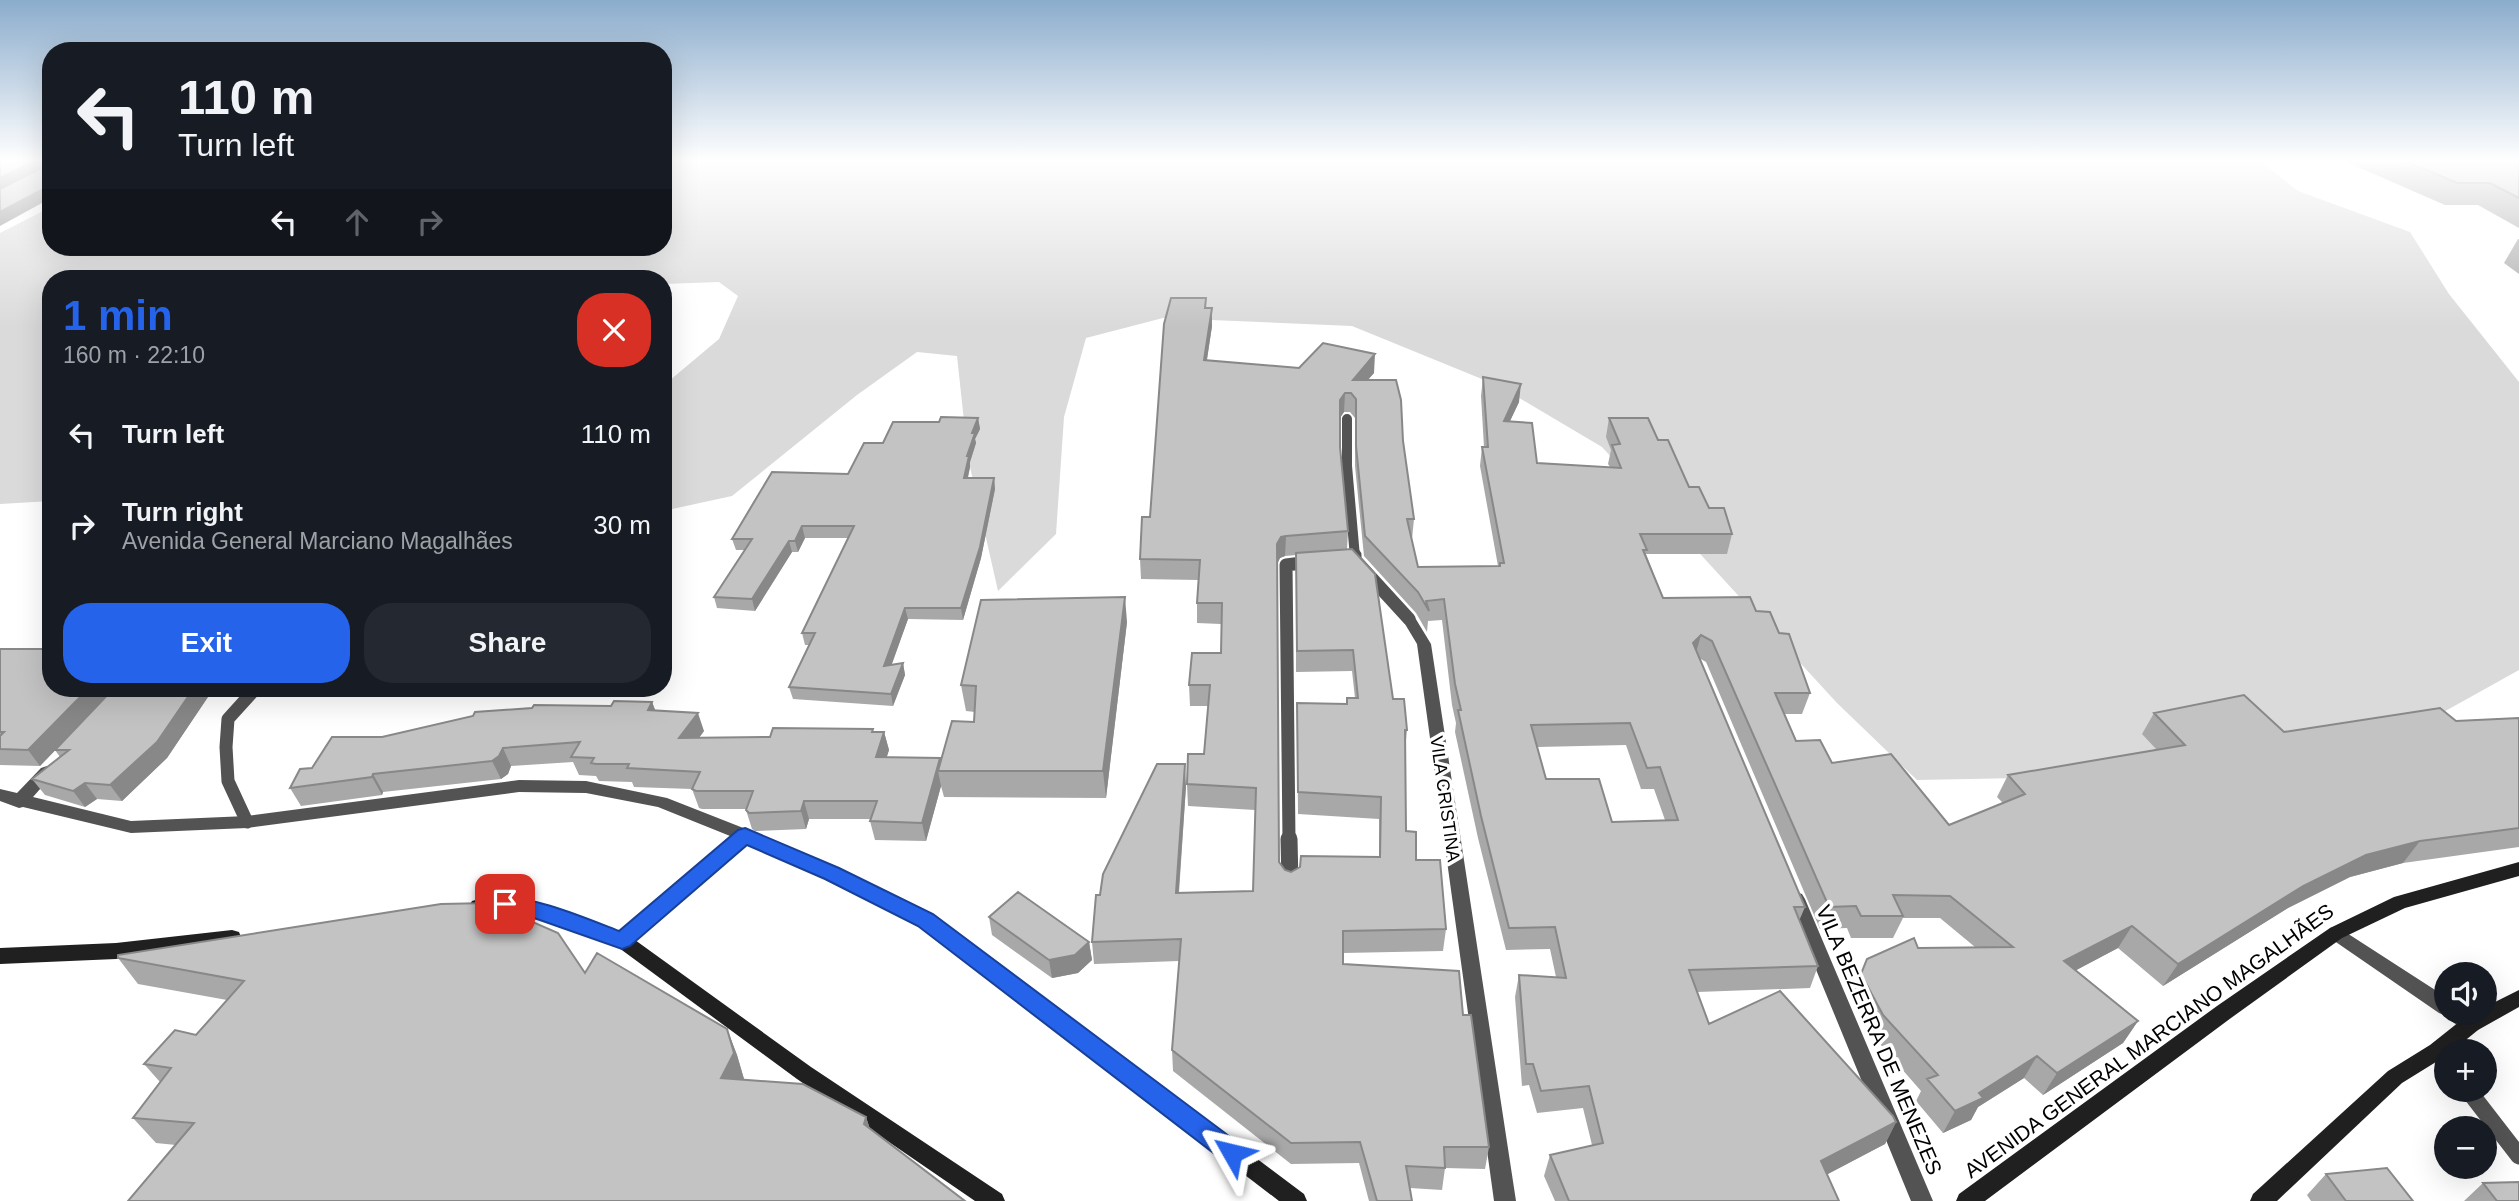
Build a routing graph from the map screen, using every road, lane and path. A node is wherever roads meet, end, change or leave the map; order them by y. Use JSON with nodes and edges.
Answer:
{"nodes":[{"id":1,"x":1347,"y":419,"type":"dead end"},
{"id":2,"x":1343,"y":561,"type":"junction"},
{"id":3,"x":1409,"y":619,"type":"joint"},
{"id":4,"x":248,"y":697,"type":"edge"},
{"id":5,"x":55,"y":764,"type":"edge"},
{"id":6,"x":0,"y":795,"type":"edge"},
{"id":7,"x":19,"y":802,"type":"junction"},
{"id":8,"x":247,"y":822,"type":"junction"},
{"id":9,"x":745,"y":836,"type":"junction"},
{"id":10,"x":2519,"y":869,"type":"edge"},
{"id":11,"x":1788,"y":881,"type":"edge"},
{"id":12,"x":1290,"y":883,"type":"edge"},
{"id":13,"x":456,"y":907,"type":"edge"},
{"id":14,"x":2336,"y":933,"type":"junction"},
{"id":15,"x":245,"y":935,"type":"edge"},
{"id":16,"x":622,"y":940,"type":"junction"},
{"id":17,"x":0,"y":956,"type":"edge"},
{"id":18,"x":2519,"y":998,"type":"edge"},
{"id":19,"x":2434,"y":999,"type":"edge"},
{"id":20,"x":2497,"y":1006,"type":"edge"},
{"id":21,"x":2434,"y":1060,"type":"edge"},
{"id":22,"x":2477,"y":1102,"type":"edge"},
{"id":23,"x":2519,"y":1156,"type":"edge"},
{"id":24,"x":994,"y":1201,"type":"edge"},
{"id":25,"x":1296,"y":1201,"type":"edge"},
{"id":26,"x":1505,"y":1201,"type":"edge"},
{"id":27,"x":1922,"y":1201,"type":"edge"},
{"id":28,"x":1968,"y":1201,"type":"edge"},
{"id":29,"x":2261,"y":1201,"type":"edge"}],
"edges":[{"from":1,"to":2,"type":"lane"},
{"from":2,"to":3,"type":"lane","name":"VILA CRISTINA"},
{"from":2,"to":12,"type":"lane"},
{"from":3,"to":26,"type":"street","name":"VILA CRISTINA"},
{"from":4,"to":8,"type":"lane"},
{"from":5,"to":7,"type":"street"},
{"from":6,"to":7,"type":"street"},
{"from":7,"to":8,"type":"street"},
{"from":8,"to":9,"type":"street"},
{"from":9,"to":16,"type":"street"},
{"from":9,"to":25,"type":"street"},
{"from":10,"to":14,"type":"street","name":"AVENIDA GENERAL MARCIANO MAGALHÃES"},
{"from":11,"to":27,"type":"street","name":"VILA BEZERRA DE MENEZES"},
{"from":13,"to":16,"type":"street"},
{"from":14,"to":19,"type":"street"},
{"from":14,"to":28,"type":"street","name":"AVENIDA GENERAL MARCIANO MAGALHÃES"},
{"from":15,"to":17,"type":"street"},
{"from":16,"to":24,"type":"street"},
{"from":18,"to":20,"type":"street"},
{"from":21,"to":29,"type":"street"},
{"from":22,"to":23,"type":"lane"}]}
